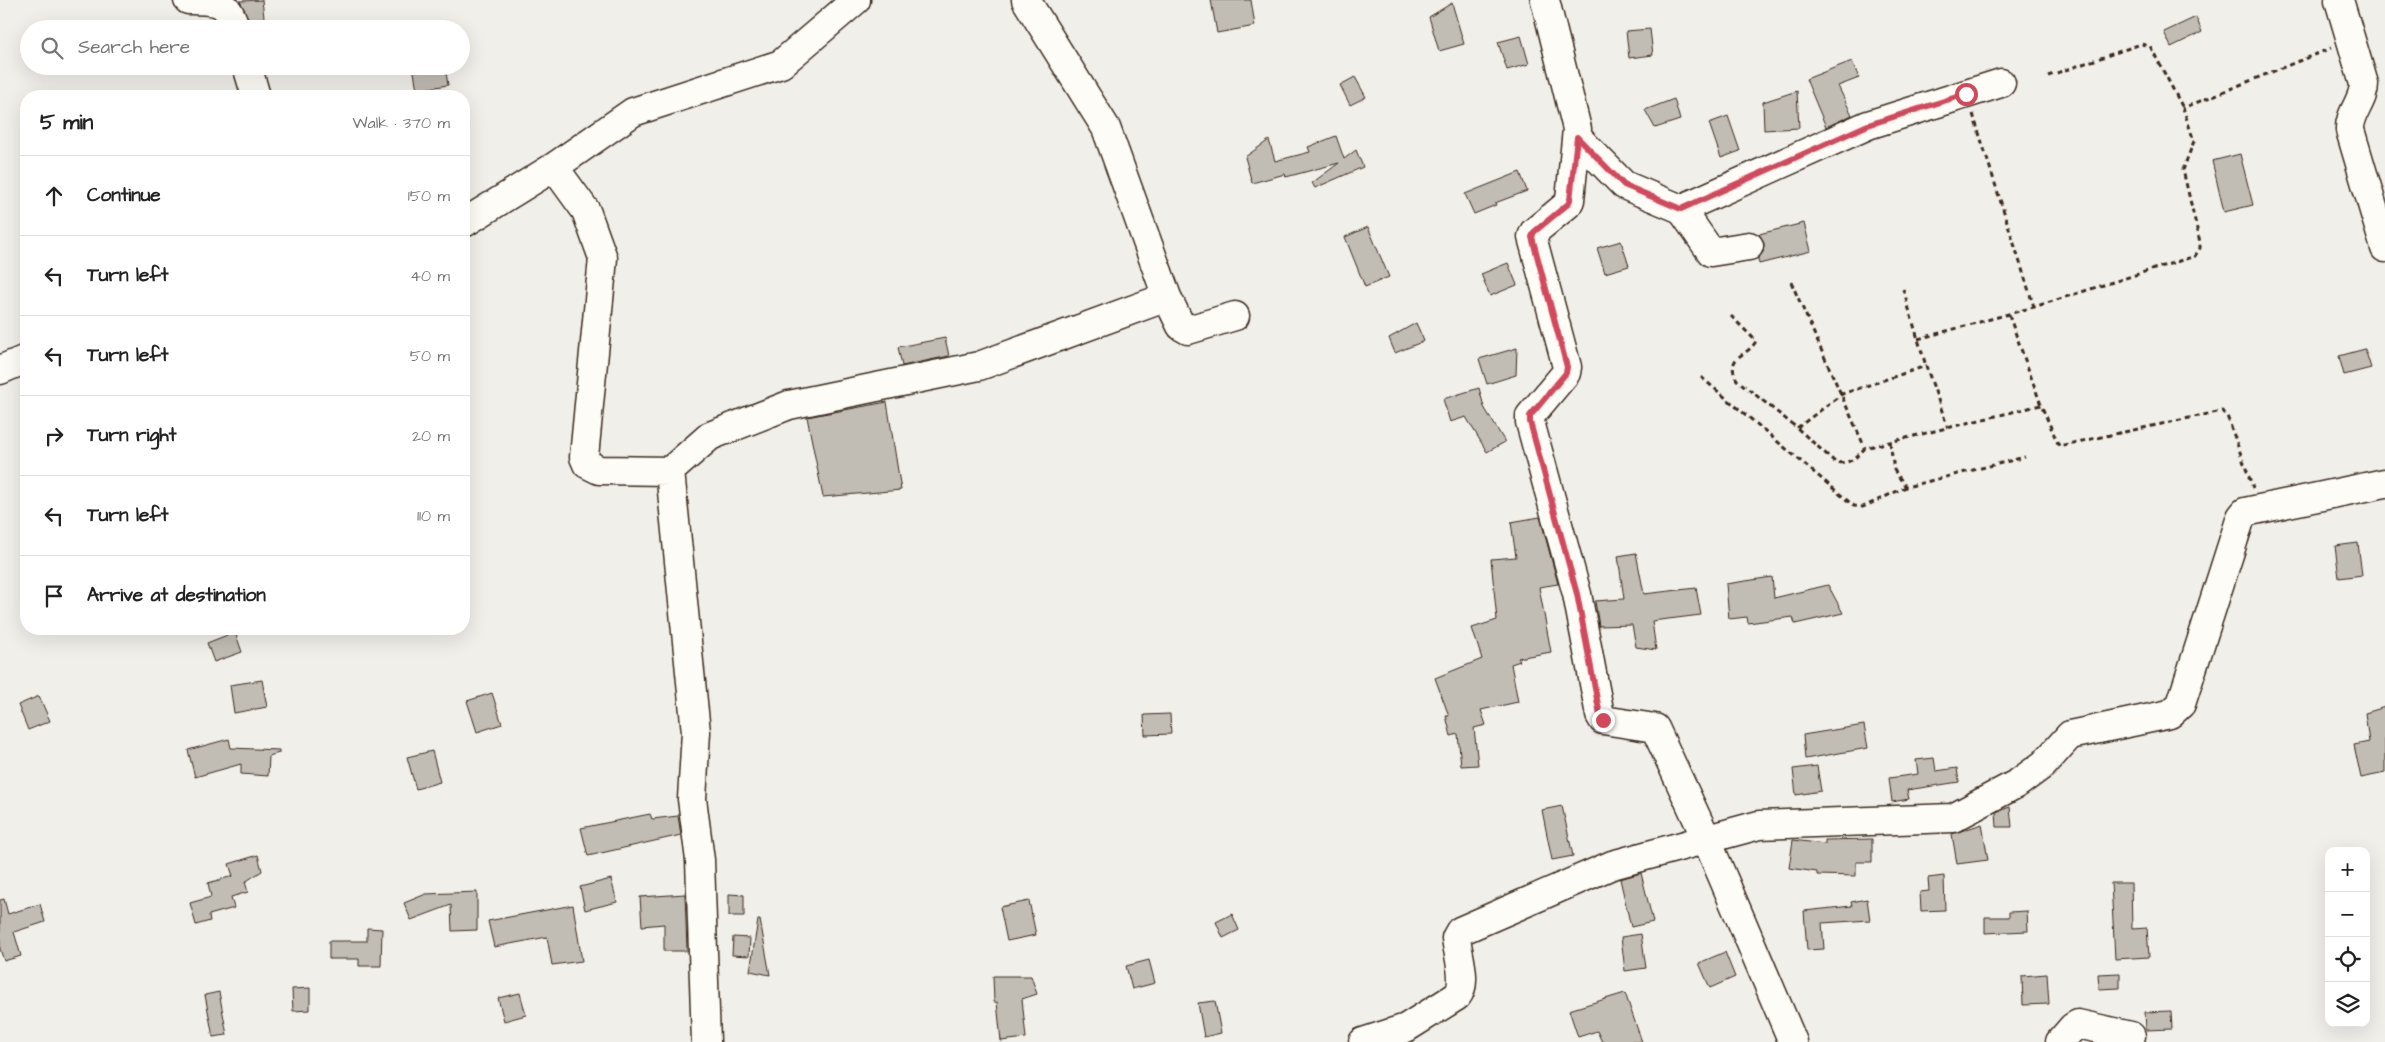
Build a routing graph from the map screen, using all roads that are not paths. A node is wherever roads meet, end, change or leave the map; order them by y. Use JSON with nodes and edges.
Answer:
{"nodes":[{"id":1,"x":188,"y":0,"type":"edge"},
{"id":2,"x":856,"y":0,"type":"edge"},
{"id":3,"x":1026,"y":0,"type":"edge"},
{"id":4,"x":1545,"y":0,"type":"edge"},
{"id":5,"x":2339,"y":0,"type":"edge"},
{"id":6,"x":233,"y":20,"type":"edge"},
{"id":7,"x":250,"y":75,"type":"edge"},
{"id":8,"x":2001,"y":83,"type":"dead end"},
{"id":9,"x":254,"y":90,"type":"edge"},
{"id":10,"x":1577,"y":137,"type":"junction"},
{"id":11,"x":554,"y":167,"type":"junction"},
{"id":12,"x":1681,"y":209,"type":"junction"},
{"id":13,"x":470,"y":219,"type":"edge"},
{"id":14,"x":2384,"y":240,"type":"edge"},
{"id":15,"x":1749,"y":246,"type":"dead end"},
{"id":16,"x":1167,"y":297,"type":"junction"},
{"id":17,"x":1235,"y":316,"type":"dead end"},
{"id":18,"x":20,"y":362,"type":"edge"},
{"id":19,"x":0,"y":370,"type":"edge"},
{"id":20,"x":670,"y":471,"type":"junction"},
{"id":21,"x":2385,"y":483,"type":"edge"},
{"id":22,"x":1706,"y":838,"type":"junction"},
{"id":23,"x":1407,"y":1035,"type":"edge"},
{"id":24,"x":2131,"y":1036,"type":"dead end"},
{"id":25,"x":706,"y":1042,"type":"edge"},
{"id":26,"x":1363,"y":1042,"type":"edge"},
{"id":27,"x":1793,"y":1042,"type":"edge"},
{"id":28,"x":2060,"y":1042,"type":"edge"}],
"edges":[{"from":1,"to":6,"type":"street"},
{"from":2,"to":11,"type":"street"},
{"from":3,"to":16,"type":"street"},
{"from":4,"to":10,"type":"street"},
{"from":5,"to":14,"type":"street"},
{"from":7,"to":9,"type":"street"},
{"from":8,"to":12,"type":"street"},
{"from":10,"to":12,"type":"street"},
{"from":10,"to":22,"type":"street"},
{"from":11,"to":13,"type":"street"},
{"from":11,"to":20,"type":"street"},
{"from":12,"to":15,"type":"street"},
{"from":16,"to":17,"type":"street"},
{"from":16,"to":20,"type":"street"},
{"from":18,"to":19,"type":"street"},
{"from":20,"to":25,"type":"street"},
{"from":21,"to":22,"type":"street"},
{"from":22,"to":23,"type":"street"},
{"from":22,"to":27,"type":"street"},
{"from":23,"to":26,"type":"street"},
{"from":24,"to":28,"type":"street"}]}
